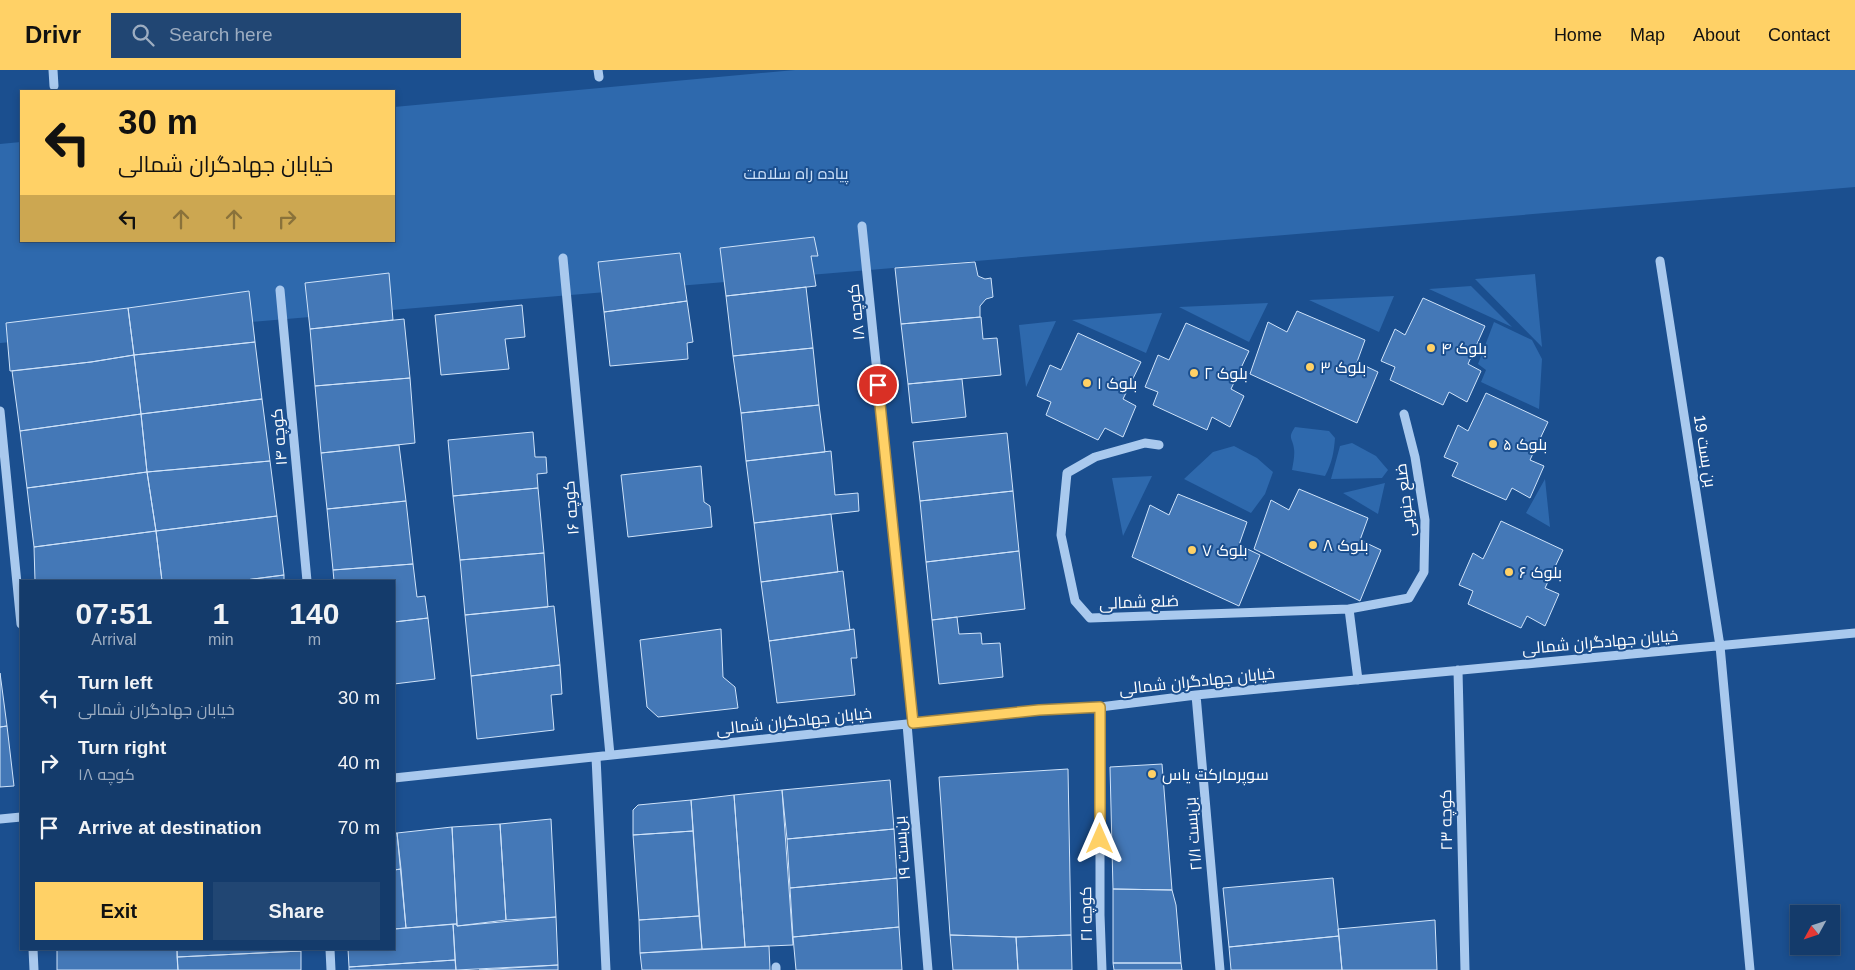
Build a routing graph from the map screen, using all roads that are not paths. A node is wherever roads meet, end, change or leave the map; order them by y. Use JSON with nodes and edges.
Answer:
{"nodes":[{"id":1,"x":53,"y":70,"type":"edge"},
{"id":2,"x":54,"y":86,"type":"dead end"},
{"id":3,"x":862,"y":226,"type":"dead end"},
{"id":4,"x":563,"y":258,"type":"dead end"},
{"id":5,"x":1660,"y":261,"type":"dead end"},
{"id":6,"x":280,"y":290,"type":"dead end"},
{"id":7,"x":0,"y":411,"type":"edge"},
{"id":8,"x":1404,"y":414,"type":"dead end"},
{"id":9,"x":1159,"y":445,"type":"dead end"},
{"id":10,"x":308,"y":580,"type":"edge"},
{"id":11,"x":1349,"y":609,"type":"junction"},
{"id":12,"x":20,"y":614,"type":"edge"},
{"id":13,"x":1855,"y":633,"type":"edge"},
{"id":14,"x":1720,"y":646,"type":"junction"},
{"id":15,"x":1458,"y":670,"type":"junction"},
{"id":16,"x":1358,"y":680,"type":"junction"},
{"id":17,"x":1196,"y":695,"type":"junction"},
{"id":18,"x":1100,"y":707,"type":"junction"},
{"id":19,"x":910,"y":724,"type":"junction"},
{"id":20,"x":610,"y":755,"type":"junction"},
{"id":21,"x":596,"y":757,"type":"junction"},
{"id":22,"x":395,"y":778,"type":"edge"},
{"id":23,"x":20,"y":817,"type":"edge"},
{"id":24,"x":0,"y":819,"type":"edge"},
{"id":25,"x":34,"y":950,"type":"edge"},
{"id":26,"x":330,"y":950,"type":"edge"},
{"id":27,"x":34,"y":970,"type":"edge"},
{"id":28,"x":331,"y":970,"type":"edge"},
{"id":29,"x":606,"y":970,"type":"edge"},
{"id":30,"x":928,"y":970,"type":"edge"},
{"id":31,"x":1102,"y":970,"type":"edge"},
{"id":32,"x":1220,"y":970,"type":"edge"},
{"id":33,"x":1464,"y":970,"type":"edge"},
{"id":34,"x":1750,"y":970,"type":"edge"}],
"edges":[{"from":1,"to":2,"type":"street"},
{"from":3,"to":19,"type":"street","name":"کوچه ۱۸"},
{"from":4,"to":20,"type":"street","name":"کوچه ۱۶"},
{"from":5,"to":14,"type":"street","name":"بن بست 19"},
{"from":6,"to":10,"type":"street","name":"کوچه ۱۴"},
{"from":7,"to":12,"type":"street"},
{"from":8,"to":11,"type":"street","name":"ضلع جنوبی"},
{"from":9,"to":11,"type":"street","name":"ضلع شمالی"},
{"from":11,"to":16,"type":"street"},
{"from":13,"to":14,"type":"street","name":"خیابان جهادگران شمالی"},
{"from":14,"to":15,"type":"street","name":"خیابان جهادگران شمالی"},
{"from":14,"to":34,"type":"street","name":"بن بست 19"},
{"from":15,"to":16,"type":"street","name":"خیابان جهادگران شمالی"},
{"from":15,"to":33,"type":"street","name":"کوچه ۲۳"},
{"from":16,"to":17,"type":"street","name":"خیابان جهادگران شمالی"},
{"from":17,"to":18,"type":"street","name":"خیابان جهادگران شمالی"},
{"from":17,"to":32,"type":"street","name":"بن‌بست ۲۱/۱"},
{"from":18,"to":19,"type":"street","name":"خیابان جهادگران شمالی"},
{"from":18,"to":31,"type":"street","name":"کوچه ۲۱"},
{"from":19,"to":20,"type":"street","name":"خیابان جهادگران شمالی"},
{"from":19,"to":30,"type":"street","name":"بن‌بست ۱۹"},
{"from":20,"to":21,"type":"street","name":"خیابان جهادگران شمالی"},
{"from":21,"to":22,"type":"street","name":"خیابان جهادگران شمالی"},
{"from":21,"to":29,"type":"street"},
{"from":23,"to":24,"type":"street"},
{"from":25,"to":27,"type":"street"},
{"from":26,"to":28,"type":"street"}]}
